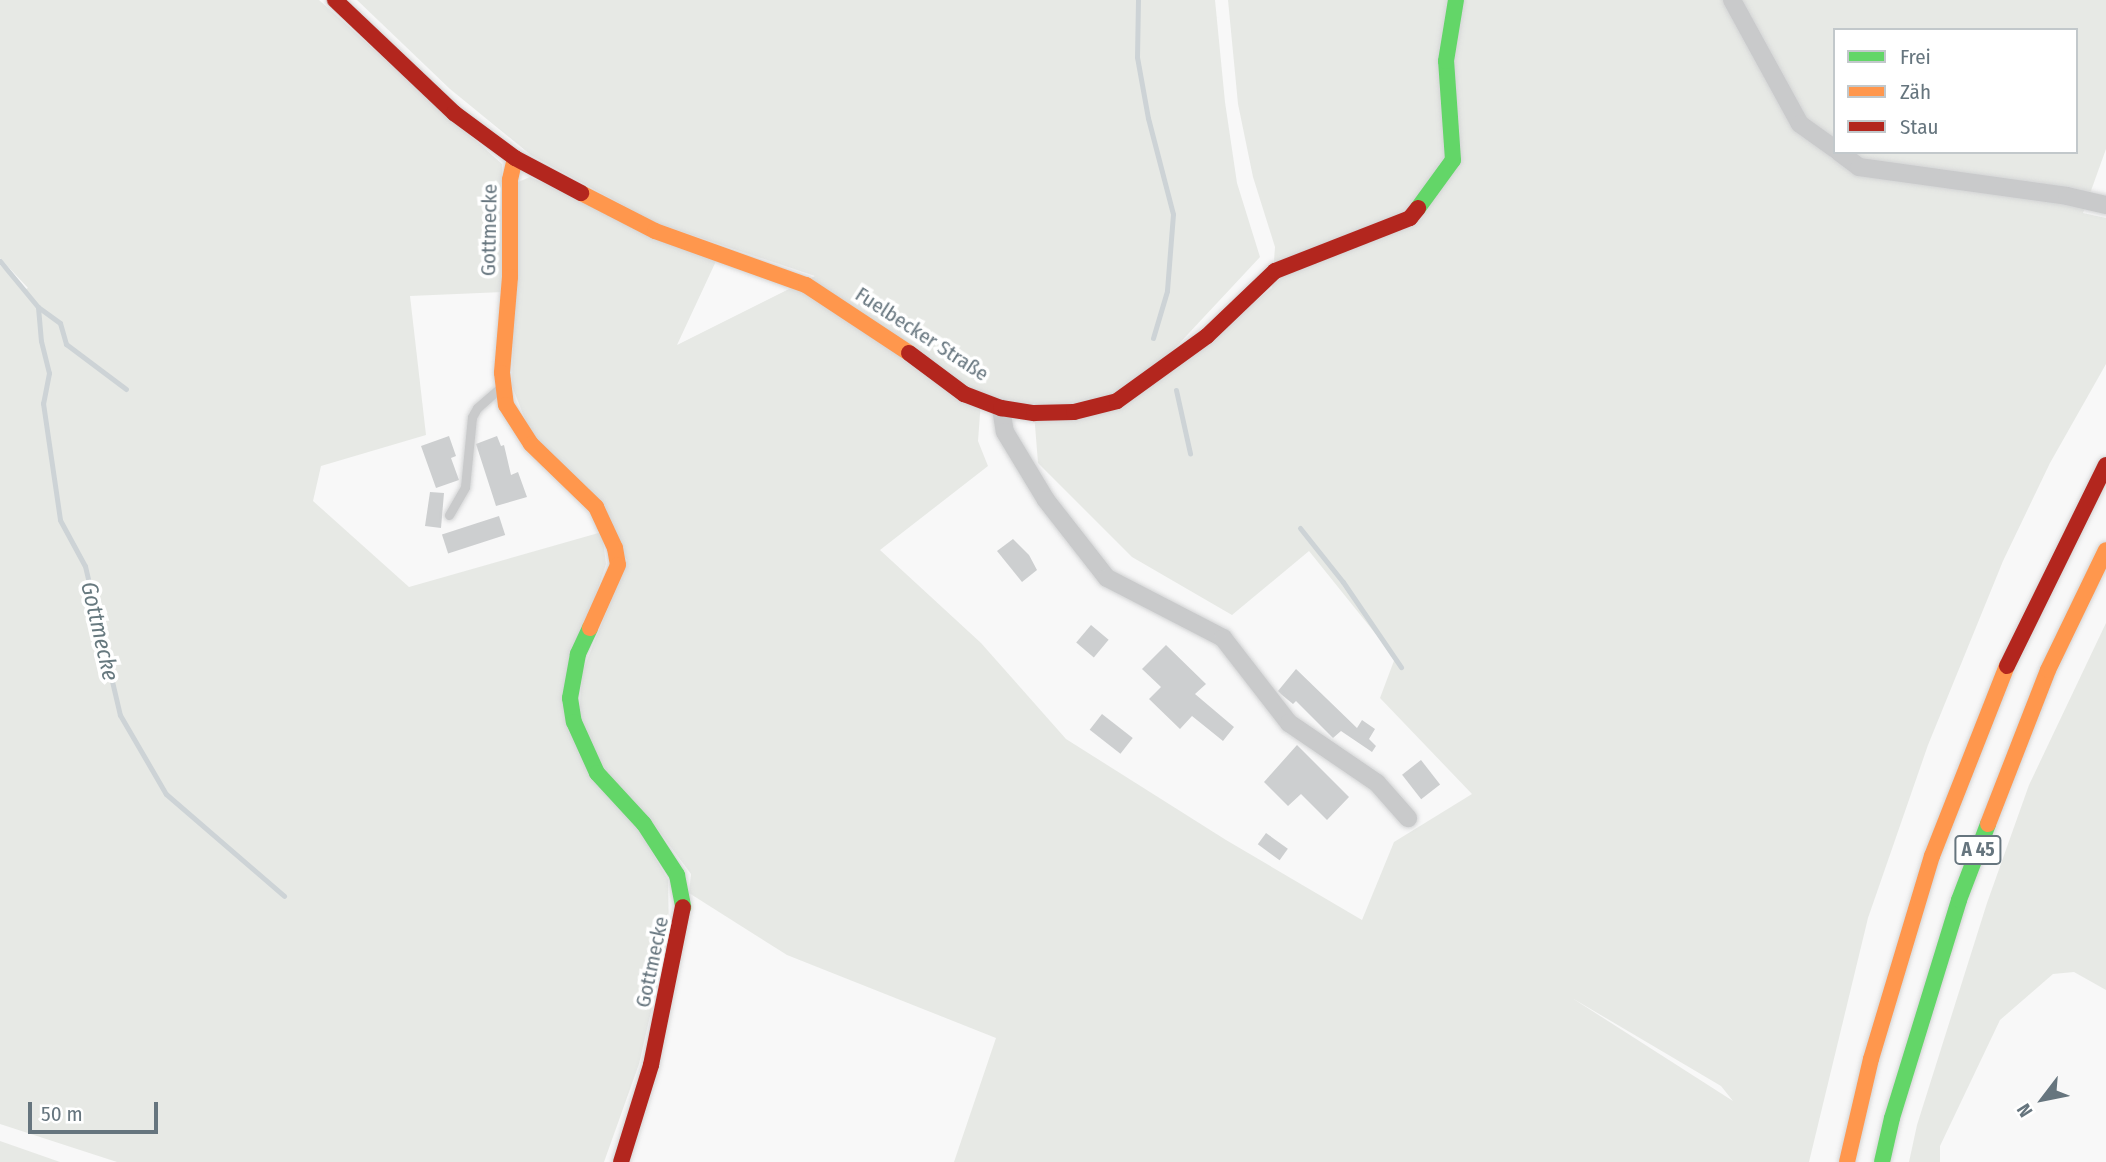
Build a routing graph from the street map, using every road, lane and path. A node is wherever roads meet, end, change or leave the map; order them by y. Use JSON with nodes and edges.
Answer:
{"nodes":[{"id":1,"x":335,"y":0,"type":"edge"},
{"id":2,"x":1456,"y":0,"type":"edge"},
{"id":3,"x":1732,"y":0,"type":"edge"},
{"id":4,"x":1833,"y":148,"type":"edge"},
{"id":5,"x":1842,"y":154,"type":"edge"},
{"id":6,"x":515,"y":158,"type":"junction"},
{"id":7,"x":2106,"y":205,"type":"edge"},
{"id":8,"x":502,"y":387,"type":"junction"},
{"id":9,"x":1001,"y":408,"type":"junction"},
{"id":10,"x":2106,"y":465,"type":"edge"},
{"id":11,"x":449,"y":515,"type":"dead end"},
{"id":12,"x":2106,"y":550,"type":"edge"},
{"id":13,"x":1408,"y":818,"type":"dead end"},
{"id":14,"x":621,"y":1162,"type":"edge"},
{"id":15,"x":1847,"y":1162,"type":"edge"},
{"id":16,"x":1882,"y":1162,"type":"edge"}],
"edges":[{"from":1,"to":6,"type":"main road","name":"Fuelbecker Straße"},
{"from":2,"to":9,"type":"main road","name":"Fuelbecker Straße"},
{"from":3,"to":4,"type":"street"},
{"from":5,"to":7,"type":"street"},
{"from":6,"to":8,"type":"main road","name":"Gottmecke"},
{"from":6,"to":9,"type":"main road","name":"Fuelbecker Straße"},
{"from":8,"to":11,"type":"lane"},
{"from":8,"to":14,"type":"main road","name":"Gottmecke"},
{"from":9,"to":13,"type":"street"},
{"from":10,"to":15,"type":"main road","number":"A 45"},
{"from":12,"to":16,"type":"main road","number":"A 45"}]}
